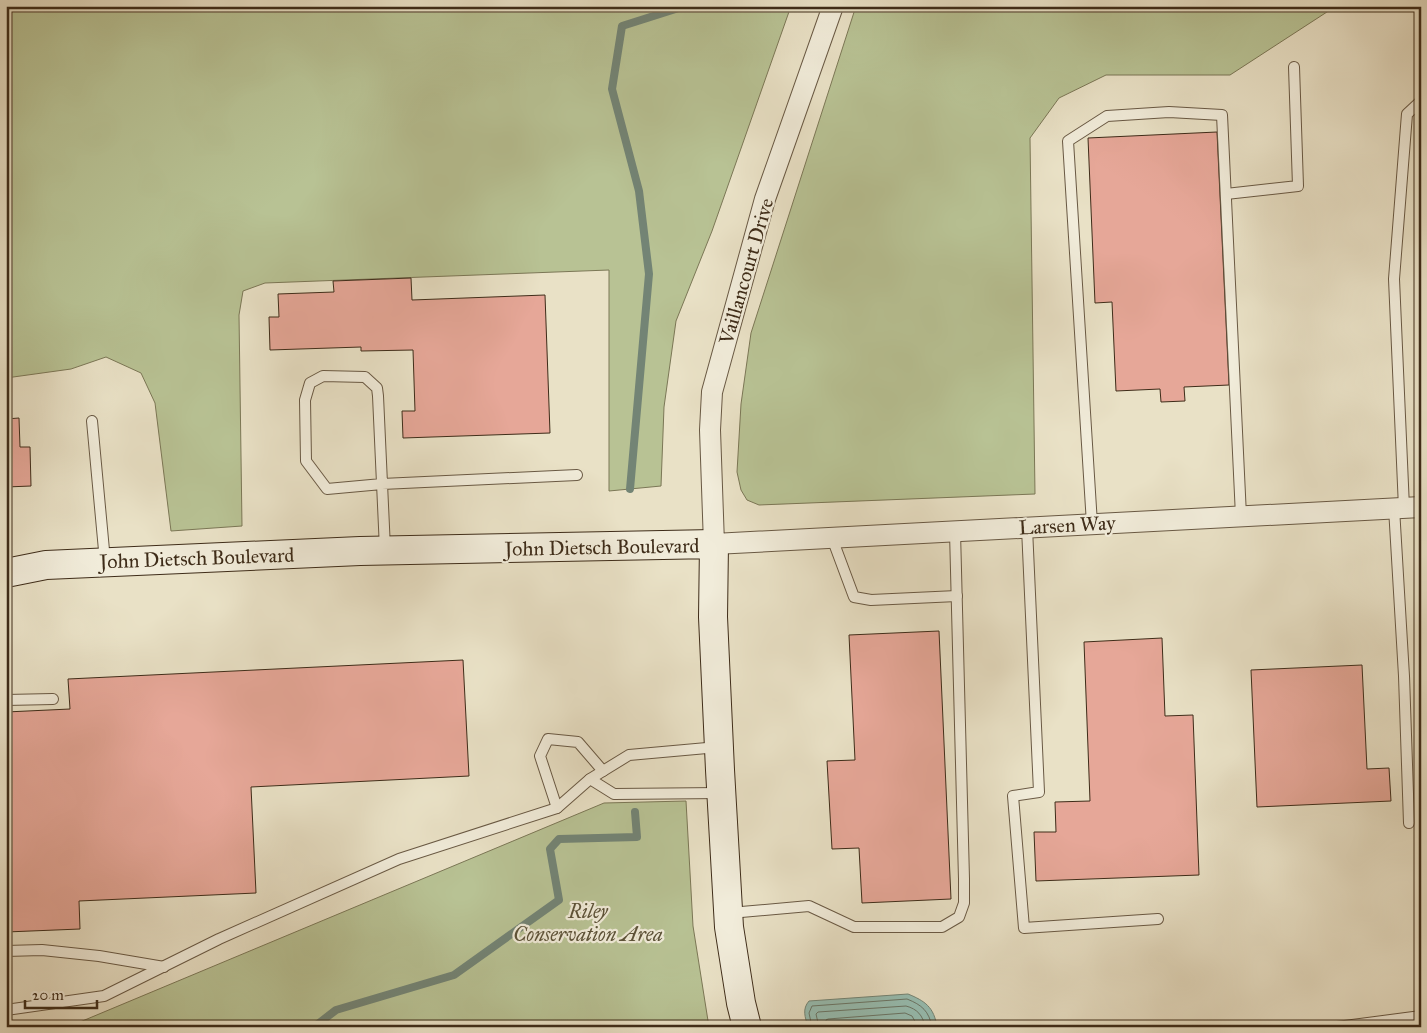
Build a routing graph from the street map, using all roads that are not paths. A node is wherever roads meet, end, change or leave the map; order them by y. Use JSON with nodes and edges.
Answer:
{"nodes":[{"id":1,"x":832,"y":6,"type":"edge"},
{"id":2,"x":1294,"y":67,"type":"dead end"},
{"id":3,"x":1421,"y":101,"type":"edge"},
{"id":4,"x":1226,"y":194,"type":"junction"},
{"id":5,"x":92,"y":422,"type":"dead end"},
{"id":6,"x":577,"y":475,"type":"dead end"},
{"id":7,"x":382,"y":484,"type":"junction"},
{"id":8,"x":1406,"y":507,"type":"edge"},
{"id":9,"x":1241,"y":516,"type":"junction"},
{"id":10,"x":1092,"y":524,"type":"junction"},
{"id":11,"x":1027,"y":528,"type":"junction"},
{"id":12,"x":955,"y":532,"type":"junction"},
{"id":13,"x":832,"y":538,"type":"junction"},
{"id":14,"x":714,"y":544,"type":"junction"},
{"id":15,"x":385,"y":551,"type":"junction"},
{"id":16,"x":105,"y":562,"type":"junction"},
{"id":17,"x":6,"y":573,"type":"edge"},
{"id":18,"x":957,"y":596,"type":"junction"},
{"id":19,"x":53,"y":698,"type":"dead end"},
{"id":20,"x":6,"y":700,"type":"edge"},
{"id":21,"x":719,"y":747,"type":"junction"},
{"id":22,"x":603,"y":770,"type":"junction"},
{"id":23,"x":590,"y":779,"type":"junction"},
{"id":24,"x":721,"y":793,"type":"junction"},
{"id":25,"x":557,"y":808,"type":"junction"},
{"id":26,"x":1409,"y":823,"type":"dead end"},
{"id":27,"x":729,"y":913,"type":"junction"},
{"id":28,"x":1158,"y":919,"type":"dead end"},
{"id":29,"x":6,"y":951,"type":"edge"},
{"id":30,"x":164,"y":967,"type":"junction"},
{"id":31,"x":6,"y":1010,"type":"edge"},
{"id":32,"x":1421,"y":1016,"type":"edge"},
{"id":33,"x":747,"y":1027,"type":"edge"},
{"id":34,"x":1337,"y":1027,"type":"edge"}],
"edges":[{"from":1,"to":14,"type":"street","name":"Vaillancourt Drive"},
{"from":2,"to":4,"type":"lane"},
{"from":3,"to":8,"type":"lane"},
{"from":4,"to":9,"type":"lane"},
{"from":4,"to":10,"type":"lane"},
{"from":5,"to":16,"type":"lane"},
{"from":6,"to":7,"type":"lane"},
{"from":7,"to":7,"type":"lane"},
{"from":7,"to":15,"type":"lane"},
{"from":8,"to":9,"type":"street","name":"Larsen Way"},
{"from":8,"to":26,"type":"lane"},
{"from":9,"to":10,"type":"street","name":"Larsen Way"},
{"from":10,"to":11,"type":"street","name":"Larsen Way"},
{"from":11,"to":12,"type":"street","name":"Larsen Way"},
{"from":11,"to":28,"type":"lane"},
{"from":12,"to":13,"type":"street","name":"Larsen Way"},
{"from":12,"to":18,"type":"lane"},
{"from":13,"to":14,"type":"street","name":"Larsen Way"},
{"from":13,"to":18,"type":"lane"},
{"from":14,"to":15,"type":"street","name":"John Dietsch Boulevard"},
{"from":14,"to":21,"type":"street","name":"John Dietsch Boulevard"},
{"from":15,"to":16,"type":"street","name":"John Dietsch Boulevard"},
{"from":16,"to":17,"type":"street","name":"John Dietsch Boulevard"},
{"from":18,"to":27,"type":"lane"},
{"from":19,"to":20,"type":"lane"},
{"from":21,"to":22,"type":"lane"},
{"from":21,"to":24,"type":"street","name":"John Dietsch Boulevard"},
{"from":22,"to":23,"type":"lane"},
{"from":22,"to":25,"type":"lane"},
{"from":23,"to":24,"type":"lane"},
{"from":23,"to":25,"type":"lane"},
{"from":24,"to":27,"type":"street","name":"John Dietsch Boulevard"},
{"from":25,"to":30,"type":"lane"},
{"from":27,"to":33,"type":"street","name":"John Dietsch Boulevard"},
{"from":29,"to":30,"type":"lane"},
{"from":30,"to":31,"type":"lane"},
{"from":32,"to":34,"type":"lane"}]}
